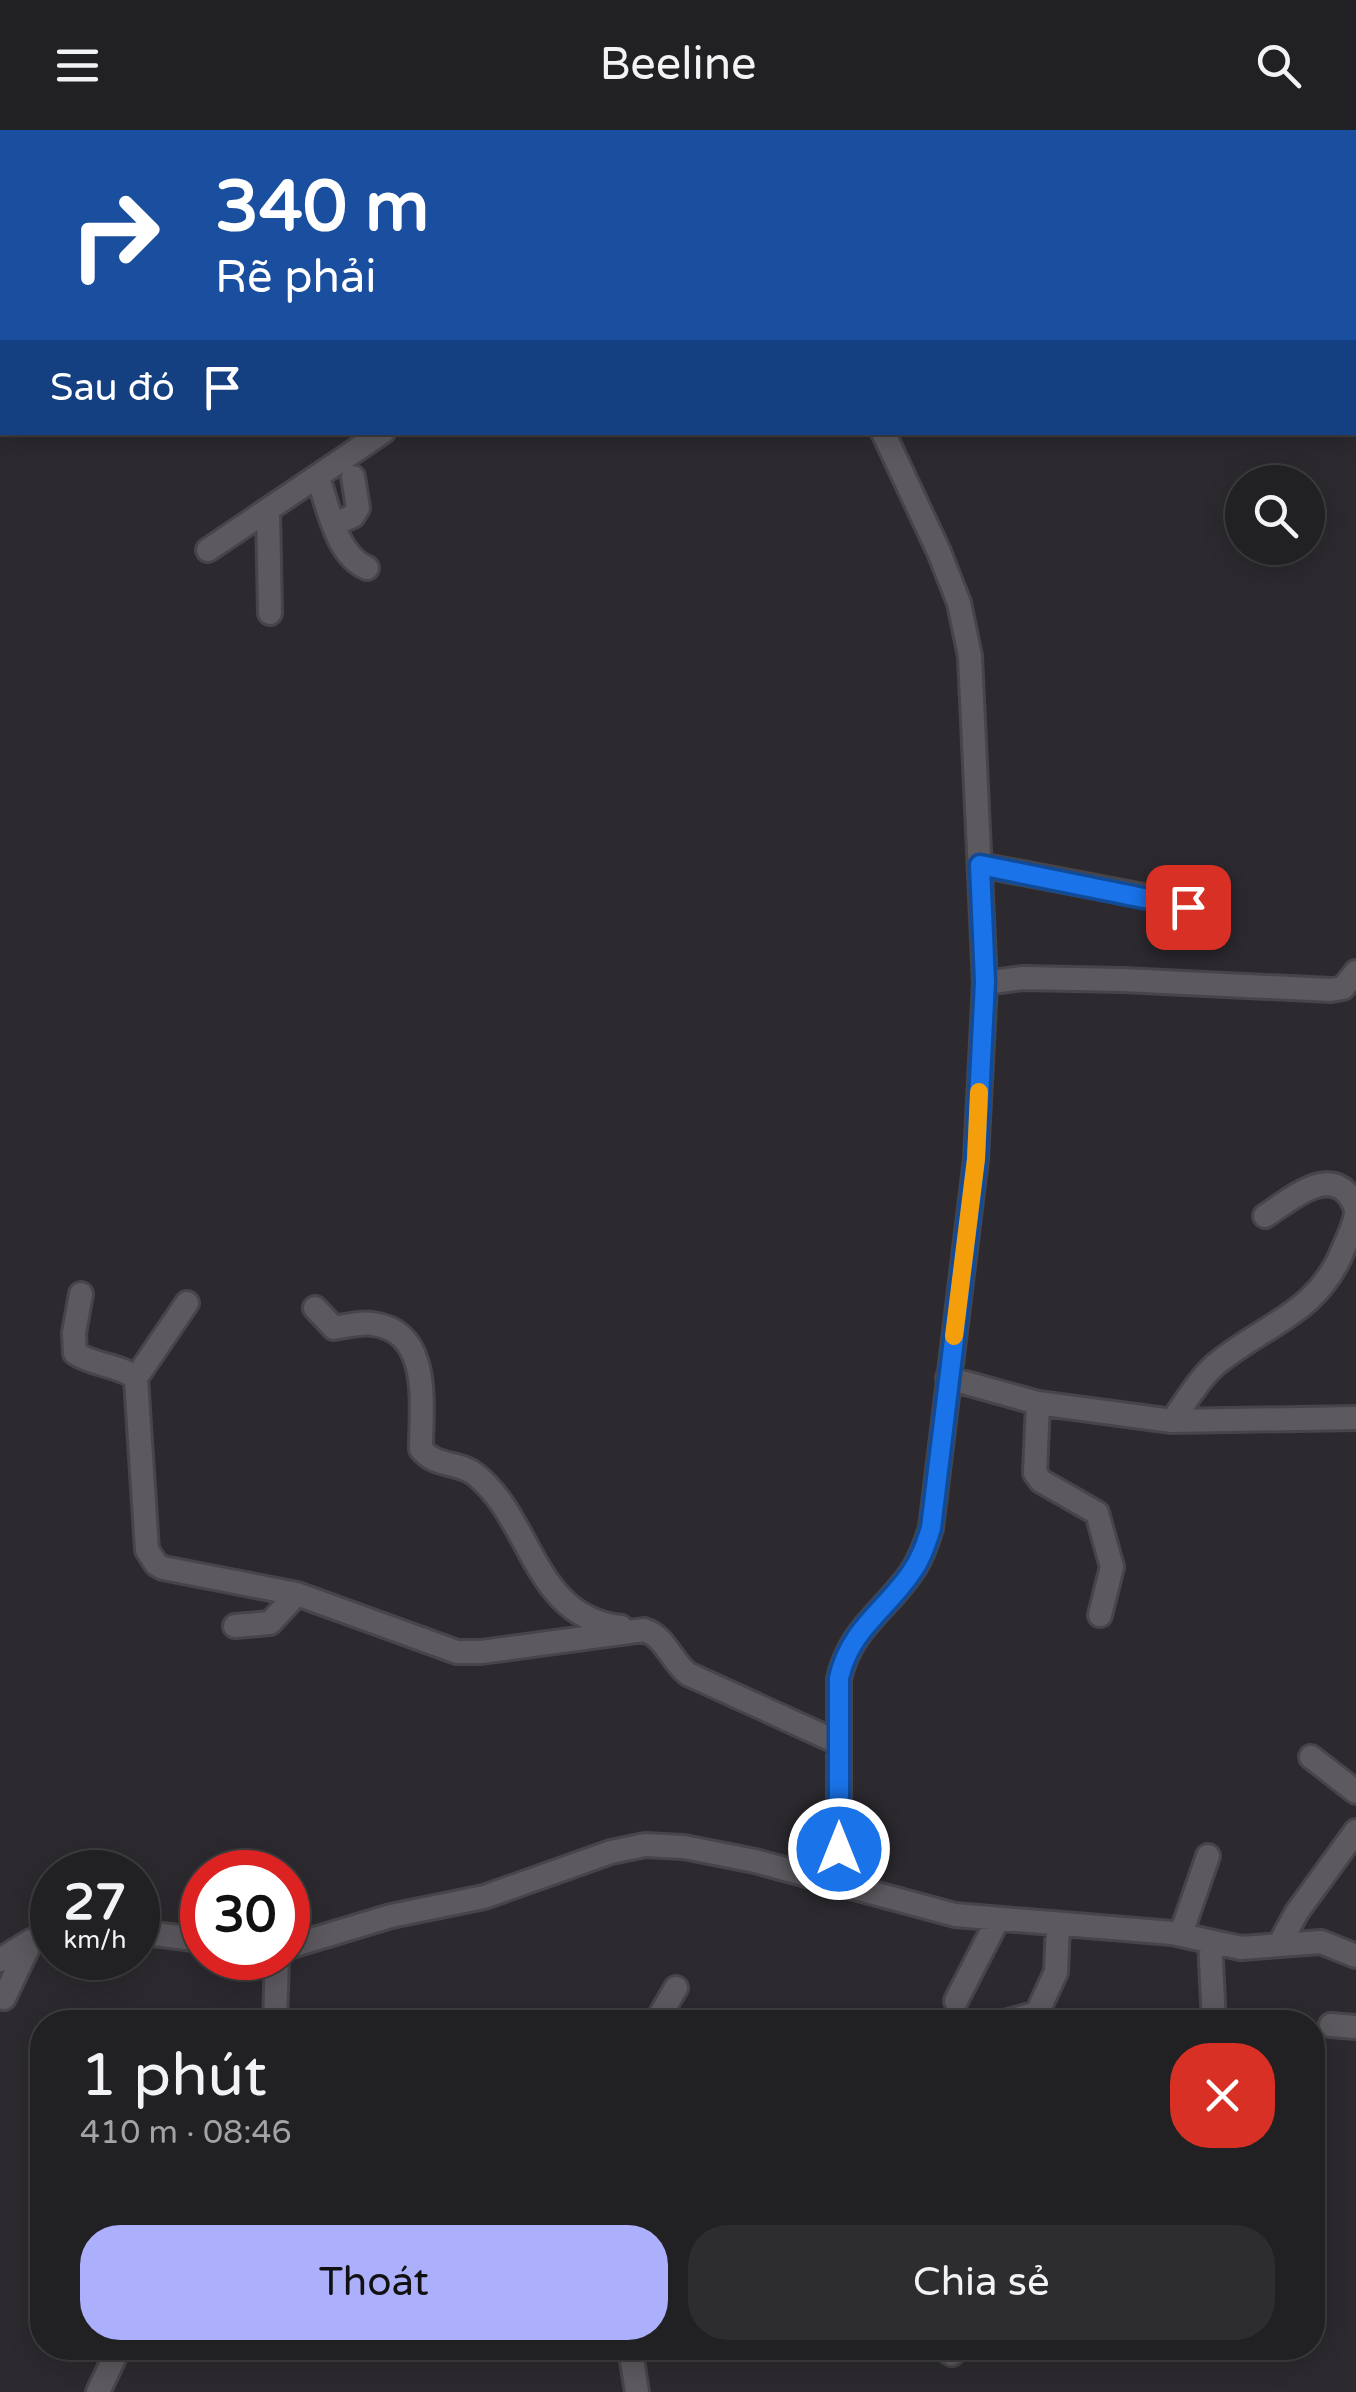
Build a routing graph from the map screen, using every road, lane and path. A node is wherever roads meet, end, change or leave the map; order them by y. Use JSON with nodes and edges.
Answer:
{"nodes":[{"id":1,"x":379,"y":435,"type":"edge"},
{"id":2,"x":884,"y":435,"type":"edge"},
{"id":3,"x":353,"y":477,"type":"dead end"},
{"id":4,"x":318,"y":478,"type":"junction"},
{"id":5,"x":268,"y":511,"type":"junction"},
{"id":6,"x":335,"y":524,"type":"junction"},
{"id":7,"x":208,"y":550,"type":"dead end"},
{"id":8,"x":368,"y":568,"type":"dead end"},
{"id":9,"x":270,"y":613,"type":"dead end"},
{"id":10,"x":980,"y":865,"type":"junction"},
{"id":11,"x":1211,"y":914,"type":"dead end"},
{"id":12,"x":1356,"y":972,"type":"edge"},
{"id":13,"x":985,"y":982,"type":"junction"},
{"id":14,"x":1266,"y":1216,"type":"dead end"},
{"id":15,"x":82,"y":1294,"type":"dead end"},
{"id":16,"x":187,"y":1303,"type":"dead end"},
{"id":17,"x":315,"y":1308,"type":"dead end"},
{"id":18,"x":136,"y":1378,"type":"junction"},
{"id":19,"x":948,"y":1378,"type":"junction"},
{"id":20,"x":1038,"y":1403,"type":"junction"},
{"id":21,"x":1356,"y":1418,"type":"edge"},
{"id":22,"x":1172,"y":1422,"type":"junction"},
{"id":23,"x":297,"y":1594,"type":"junction"},
{"id":24,"x":1100,"y":1614,"type":"dead end"},
{"id":25,"x":235,"y":1626,"type":"dead end"},
{"id":26,"x":644,"y":1630,"type":"junction"},
{"id":27,"x":839,"y":1743,"type":"junction"},
{"id":28,"x":1311,"y":1757,"type":"dead end"},
{"id":29,"x":1356,"y":1792,"type":"edge"},
{"id":30,"x":1356,"y":1831,"type":"edge"},
{"id":31,"x":1208,"y":1856,"type":"dead end"},
{"id":32,"x":839,"y":1884,"type":"junction"},
{"id":33,"x":997,"y":1921,"type":"junction"},
{"id":34,"x":1058,"y":1926,"type":"junction"},
{"id":35,"x":1181,"y":1934,"type":"junction"},
{"id":36,"x":310,"y":1940,"type":"edge"},
{"id":37,"x":1210,"y":1940,"type":"junction"},
{"id":38,"x":30,"y":1945,"type":"edge"},
{"id":39,"x":1280,"y":1945,"type":"junction"},
{"id":40,"x":1356,"y":1956,"type":"edge"},
{"id":41,"x":30,"y":1958,"type":"edge"},
{"id":42,"x":0,"y":1960,"type":"edge"},
{"id":43,"x":276,"y":1980,"type":"edge"},
{"id":44,"x":676,"y":1988,"type":"dead end"},
{"id":45,"x":4,"y":1998,"type":"dead end"},
{"id":46,"x":956,"y":2001,"type":"dead end"},
{"id":47,"x":275,"y":2010,"type":"edge"},
{"id":48,"x":663,"y":2010,"type":"edge"},
{"id":49,"x":1042,"y":2010,"type":"edge"},
{"id":50,"x":1213,"y":2010,"type":"edge"},
{"id":51,"x":1331,"y":2025,"type":"dead end"},
{"id":52,"x":1356,"y":2028,"type":"edge"},
{"id":53,"x":113,"y":2360,"type":"edge"},
{"id":54,"x":632,"y":2360,"type":"edge"},
{"id":55,"x":98,"y":2392,"type":"edge"},
{"id":56,"x":638,"y":2392,"type":"edge"}],
"edges":[{"from":1,"to":4,"type":"street"},
{"from":2,"to":10,"type":"street"},
{"from":3,"to":6,"type":"street"},
{"from":4,"to":5,"type":"street"},
{"from":4,"to":6,"type":"street"},
{"from":5,"to":7,"type":"street"},
{"from":5,"to":9,"type":"street"},
{"from":6,"to":8,"type":"street"},
{"from":10,"to":11,"type":"street"},
{"from":10,"to":13,"type":"street"},
{"from":12,"to":13,"type":"street"},
{"from":13,"to":19,"type":"street"},
{"from":14,"to":22,"type":"street"},
{"from":15,"to":18,"type":"street"},
{"from":16,"to":18,"type":"street"},
{"from":17,"to":26,"type":"street"},
{"from":18,"to":23,"type":"street"},
{"from":19,"to":20,"type":"street"},
{"from":19,"to":27,"type":"street"},
{"from":20,"to":22,"type":"street"},
{"from":20,"to":24,"type":"street"},
{"from":21,"to":22,"type":"street"},
{"from":23,"to":25,"type":"street"},
{"from":23,"to":26,"type":"street"},
{"from":26,"to":27,"type":"street"},
{"from":27,"to":32,"type":"street"},
{"from":28,"to":29,"type":"street"},
{"from":30,"to":39,"type":"street"},
{"from":31,"to":35,"type":"street"},
{"from":32,"to":33,"type":"street"},
{"from":32,"to":36,"type":"street"},
{"from":33,"to":34,"type":"street"},
{"from":33,"to":46,"type":"street"},
{"from":34,"to":35,"type":"street"},
{"from":34,"to":49,"type":"street"},
{"from":35,"to":37,"type":"street"},
{"from":37,"to":39,"type":"street"},
{"from":37,"to":50,"type":"street"},
{"from":38,"to":42,"type":"street"},
{"from":39,"to":40,"type":"street"},
{"from":41,"to":45,"type":"street"},
{"from":43,"to":47,"type":"street"},
{"from":44,"to":48,"type":"street"},
{"from":51,"to":52,"type":"street"},
{"from":53,"to":55,"type":"street"},
{"from":54,"to":56,"type":"street"}]}
